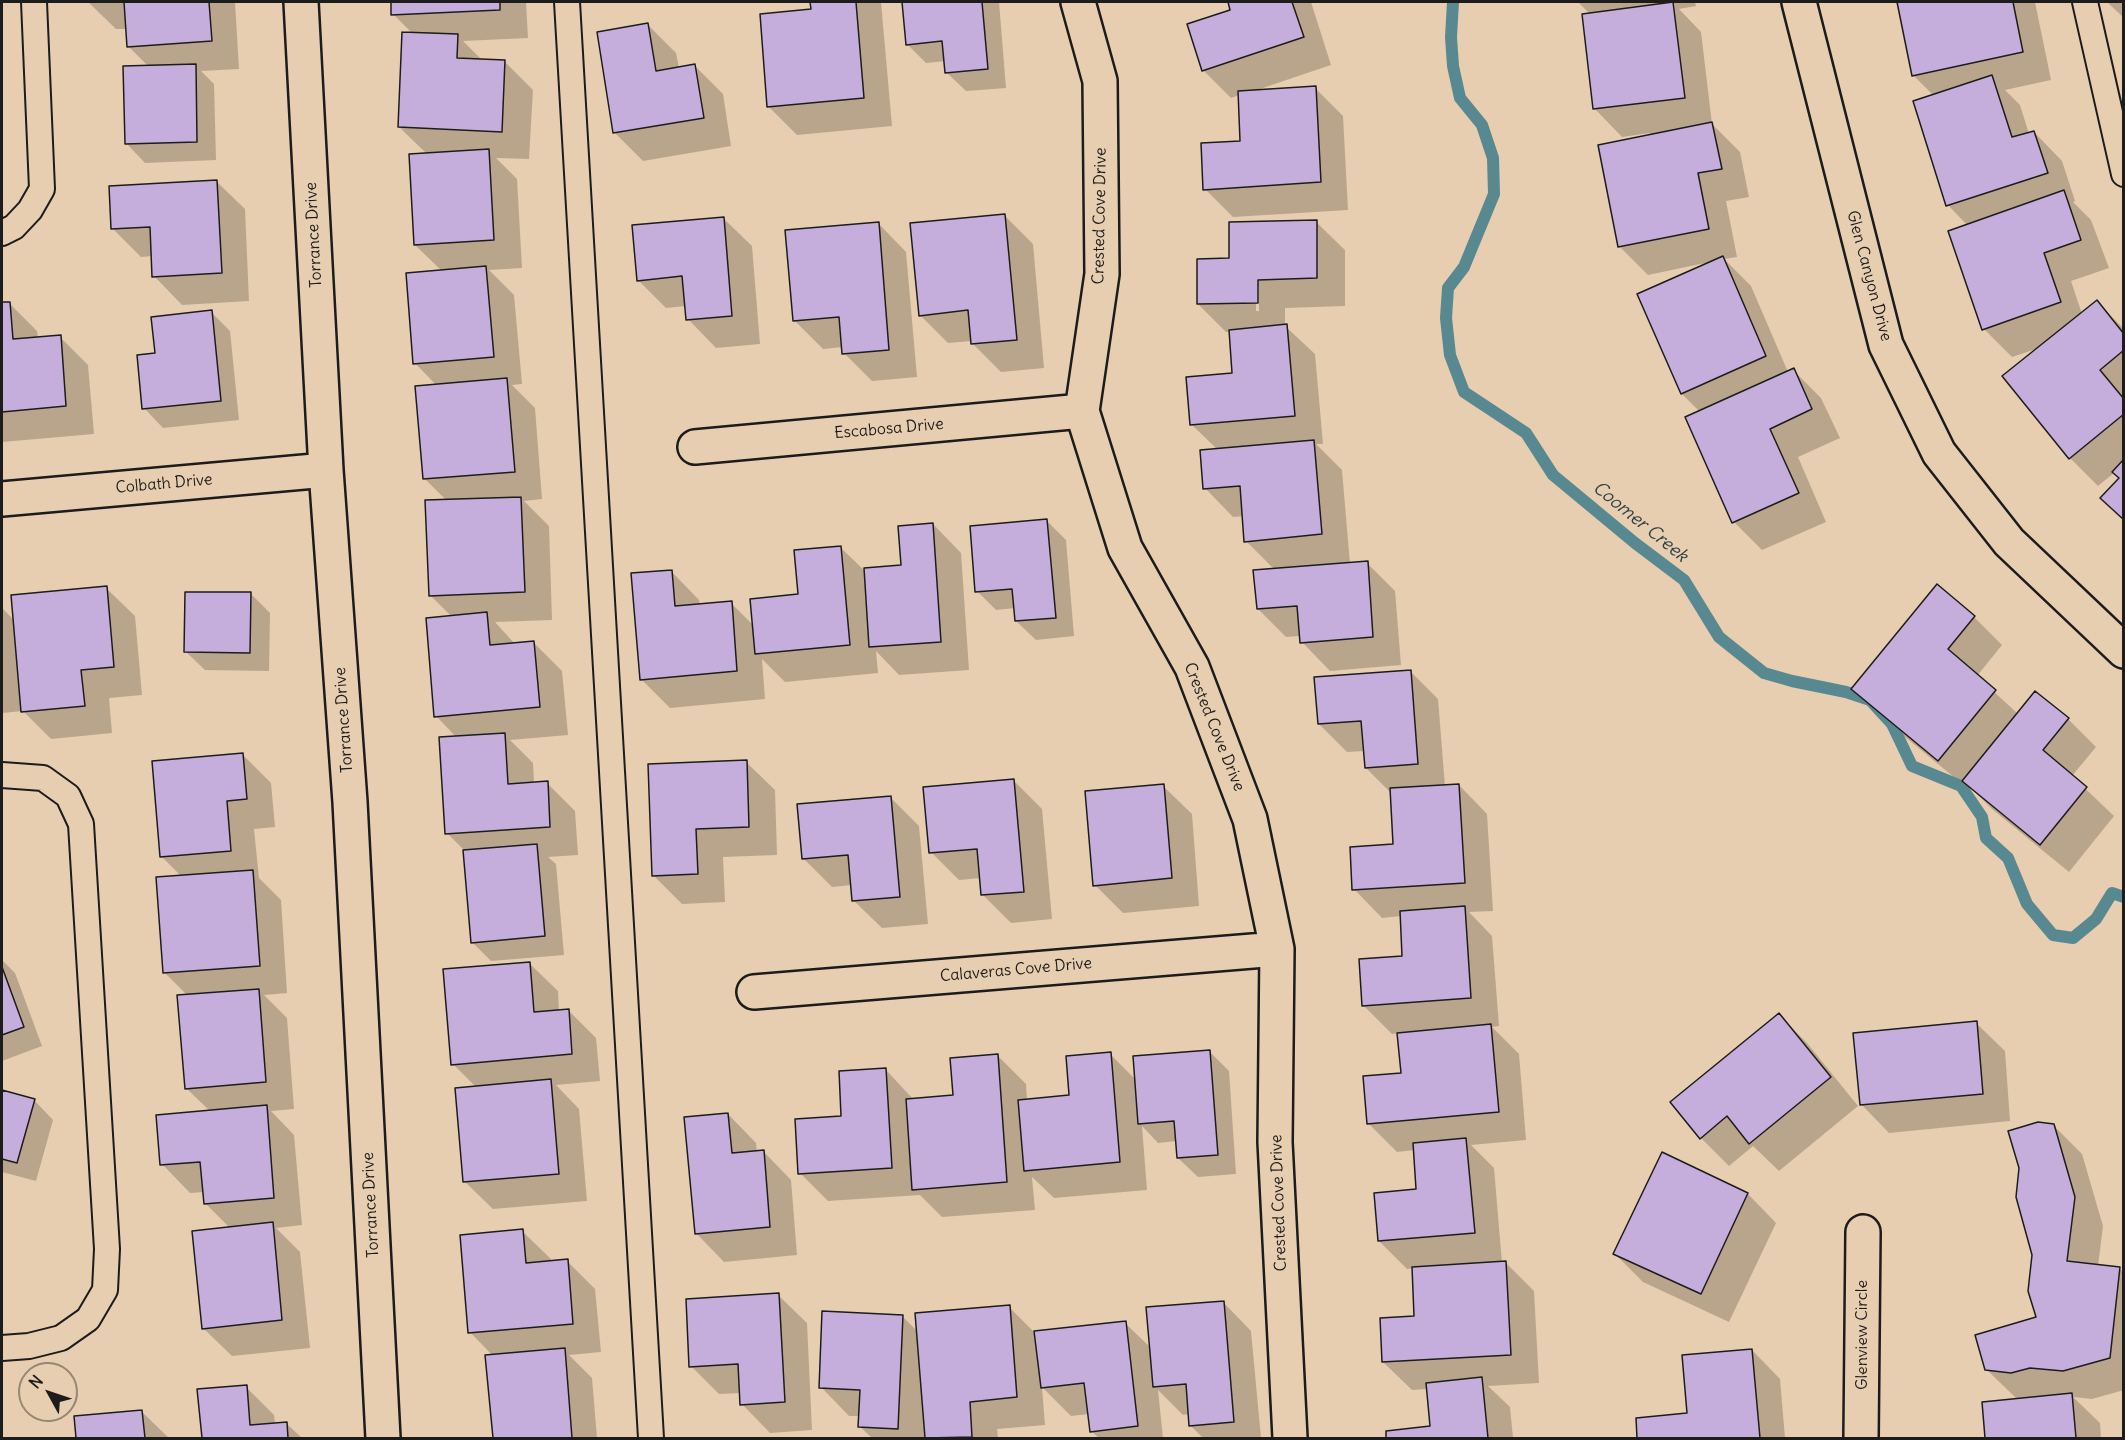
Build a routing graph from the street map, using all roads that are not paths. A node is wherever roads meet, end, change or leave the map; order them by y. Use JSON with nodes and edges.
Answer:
{"nodes":[{"id":1,"x":34,"y":2,"type":"edge"},
{"id":2,"x":301,"y":2,"type":"edge"},
{"id":3,"x":567,"y":2,"type":"edge"},
{"id":4,"x":1078,"y":2,"type":"edge"},
{"id":5,"x":1799,"y":2,"type":"edge"},
{"id":6,"x":2085,"y":2,"type":"edge"},
{"id":7,"x":2124,"y":174,"type":"edge"},
{"id":8,"x":2,"y":233,"type":"edge"},
{"id":9,"x":1082,"y":411,"type":"junction"},
{"id":10,"x":695,"y":447,"type":"dead end"},
{"id":11,"x":326,"y":470,"type":"junction"},
{"id":12,"x":2,"y":499,"type":"edge"},
{"id":13,"x":2124,"y":651,"type":"edge"},
{"id":14,"x":2,"y":775,"type":"edge"},
{"id":15,"x":1277,"y":949,"type":"junction"},
{"id":16,"x":754,"y":992,"type":"dead end"},
{"id":17,"x":1863,"y":1232,"type":"dead end"},
{"id":18,"x":2,"y":1348,"type":"edge"},
{"id":19,"x":383,"y":1438,"type":"edge"},
{"id":20,"x":651,"y":1438,"type":"edge"},
{"id":21,"x":1290,"y":1438,"type":"edge"},
{"id":22,"x":1861,"y":1438,"type":"edge"}],
"edges":[{"from":1,"to":8,"type":"lane"},
{"from":2,"to":11,"type":"street","name":"Torrance Drive"},
{"from":3,"to":20,"type":"lane"},
{"from":4,"to":9,"type":"street","name":"Crested Cove Drive"},
{"from":5,"to":13,"type":"street","name":"Glen Canyon Drive"},
{"from":6,"to":7,"type":"lane"},
{"from":9,"to":10,"type":"street","name":"Escabosa Drive"},
{"from":9,"to":15,"type":"street","name":"Crested Cove Drive"},
{"from":11,"to":12,"type":"street","name":"Colbath Drive"},
{"from":11,"to":19,"type":"street","name":"Torrance Drive"},
{"from":14,"to":18,"type":"lane"},
{"from":15,"to":16,"type":"street","name":"Calaveras Cove Drive"},
{"from":15,"to":21,"type":"street","name":"Crested Cove Drive"},
{"from":17,"to":22,"type":"street","name":"Glenview Circle"}]}
